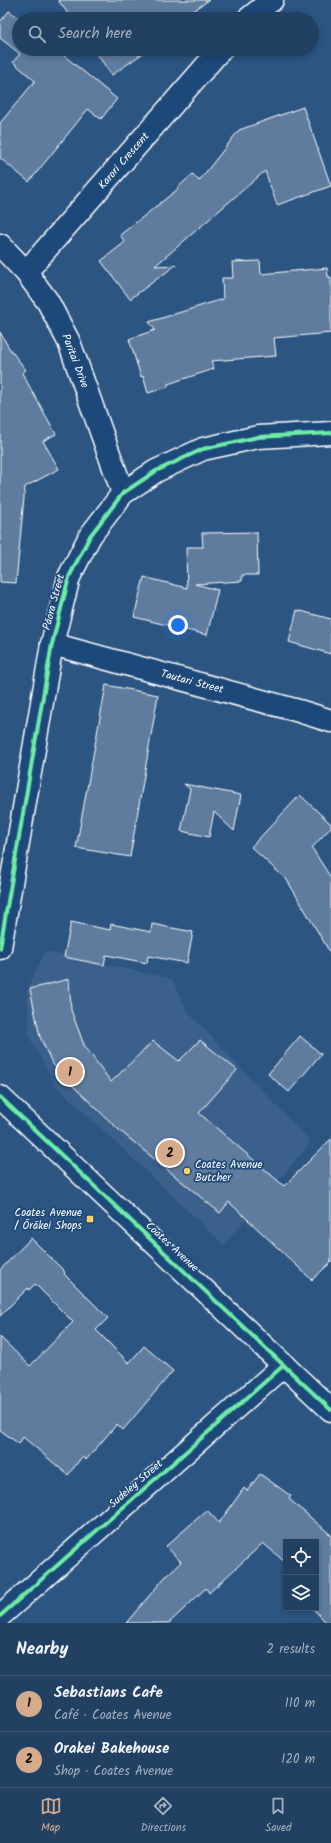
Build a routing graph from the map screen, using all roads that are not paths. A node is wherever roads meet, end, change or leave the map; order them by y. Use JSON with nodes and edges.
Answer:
{"nodes":[{"id":1,"x":272,"y":0,"type":"edge"},
{"id":2,"x":257,"y":12,"type":"edge"},
{"id":3,"x":215,"y":56,"type":"edge"},
{"id":4,"x":0,"y":244,"type":"edge"},
{"id":5,"x":26,"y":272,"type":"junction"},
{"id":6,"x":331,"y":433,"type":"edge"},
{"id":7,"x":123,"y":493,"type":"junction"},
{"id":8,"x":52,"y":644,"type":"junction"},
{"id":9,"x":331,"y":721,"type":"edge"},
{"id":10,"x":0,"y":948,"type":"edge"},
{"id":11,"x":0,"y":1097,"type":"edge"},
{"id":12,"x":284,"y":1365,"type":"junction"},
{"id":13,"x":331,"y":1410,"type":"edge"},
{"id":14,"x":0,"y":1616,"type":"edge"}],
"edges":[{"from":1,"to":2,"type":"street"},
{"from":3,"to":5,"type":"street","name":"Karori Crescent"},
{"from":4,"to":5,"type":"street","name":"Paritai Drive"},
{"from":5,"to":7,"type":"street","name":"Paritai Drive"},
{"from":6,"to":7,"type":"street","name":"Pāora Street"},
{"from":7,"to":8,"type":"street","name":"Pāora Street"},
{"from":8,"to":9,"type":"street","name":"Tautari Street"},
{"from":8,"to":10,"type":"street","name":"Pāora Street"},
{"from":11,"to":12,"type":"street","name":"Coates Avenue"},
{"from":12,"to":13,"type":"street","name":"Coates Avenue"},
{"from":12,"to":14,"type":"street","name":"Sudeley Street"}]}
